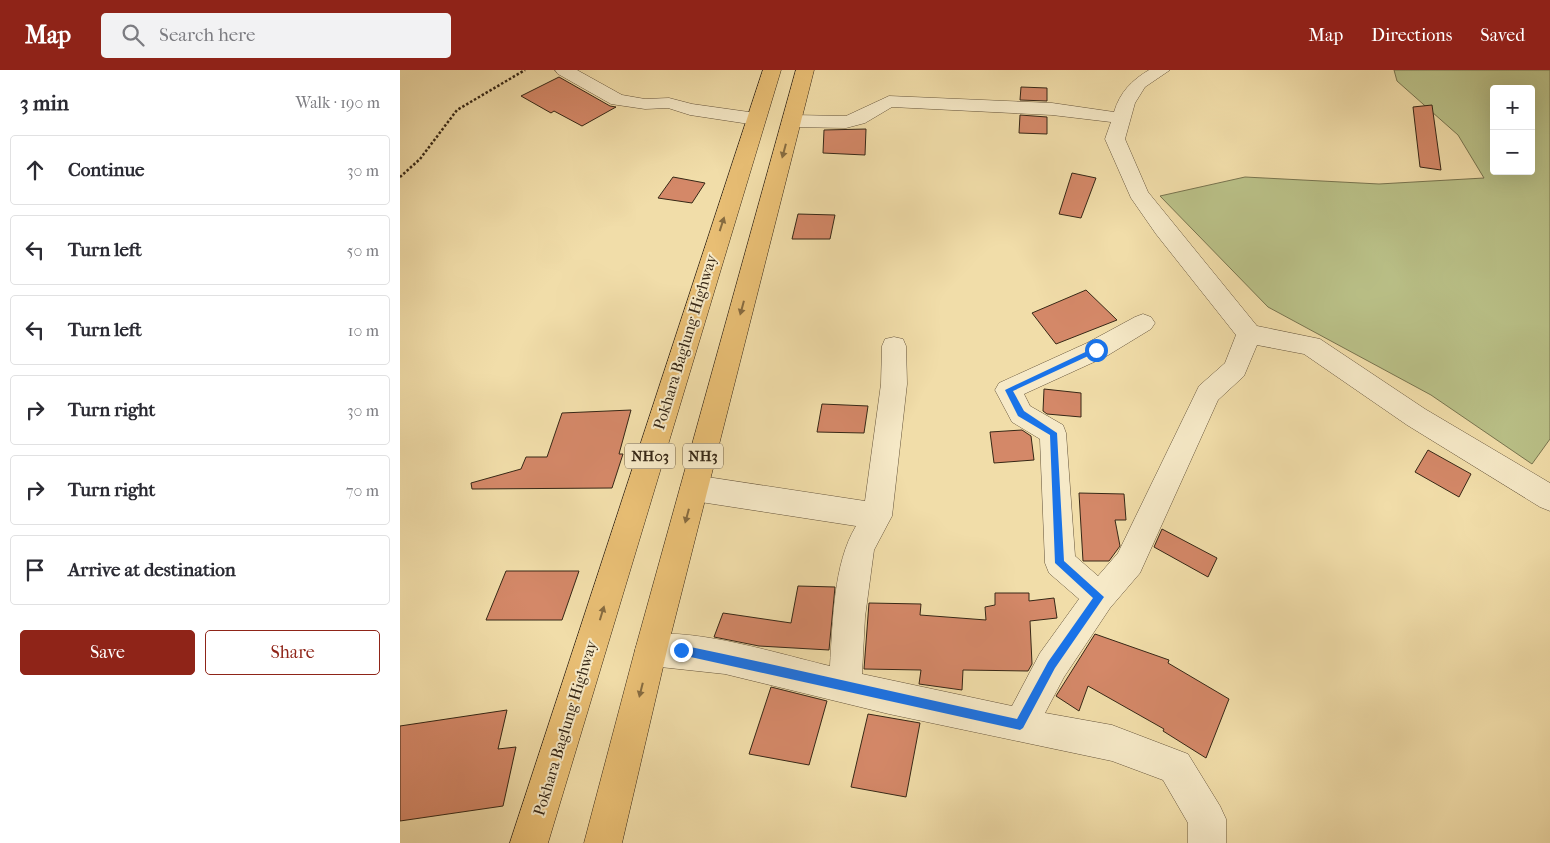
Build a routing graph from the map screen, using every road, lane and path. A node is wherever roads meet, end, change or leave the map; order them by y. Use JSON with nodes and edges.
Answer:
{"nodes":[{"id":1,"x":525,"y":70,"type":"edge"},
{"id":2,"x":564,"y":70,"type":"edge"},
{"id":3,"x":772,"y":70,"type":"edge"},
{"id":4,"x":805,"y":70,"type":"edge"},
{"id":5,"x":1161,"y":70,"type":"edge"},
{"id":6,"x":1120,"y":118,"type":"junction"},
{"id":7,"x":756,"y":119,"type":"junction"},
{"id":8,"x":792,"y":122,"type":"junction"},
{"id":9,"x":400,"y":177,"type":"edge"},
{"id":10,"x":1143,"y":323,"type":"dead end"},
{"id":11,"x":1249,"y":334,"type":"junction"},
{"id":12,"x":894,"y":346,"type":"dead end"},
{"id":13,"x":694,"y":488,"type":"junction"},
{"id":14,"x":1550,"y":498,"type":"edge"},
{"id":15,"x":876,"y":516,"type":"junction"},
{"id":16,"x":1099,"y":597,"type":"junction"},
{"id":17,"x":652,"y":650,"type":"junction"},
{"id":18,"x":846,"y":687,"type":"junction"},
{"id":19,"x":1020,"y":725,"type":"junction"},
{"id":20,"x":529,"y":843,"type":"edge"},
{"id":21,"x":603,"y":843,"type":"edge"},
{"id":22,"x":1207,"y":843,"type":"edge"}],
"edges":[{"from":1,"to":9,"type":"path"},
{"from":2,"to":7,"type":"street"},
{"from":3,"to":7,"type":"highway","name":"Pokhara Baglung Highway","number":"NH03"},
{"from":4,"to":8,"type":"highway","number":"NH3"},
{"from":5,"to":6,"type":"street"},
{"from":6,"to":8,"type":"street"},
{"from":6,"to":11,"type":"street"},
{"from":20,"to":7,"type":"highway","name":"Pokhara Baglung Highway","number":"NH03","one_way":true},
{"from":8,"to":13,"type":"highway","number":"NH3","one_way":true},
{"from":10,"to":16,"type":"street"},
{"from":11,"to":14,"type":"street"},
{"from":11,"to":16,"type":"street"},
{"from":12,"to":15,"type":"street"},
{"from":13,"to":15,"type":"street"},
{"from":13,"to":17,"type":"highway","number":"NH3","one_way":true},
{"from":15,"to":18,"type":"street"},
{"from":16,"to":19,"type":"street"},
{"from":17,"to":18,"type":"street"},
{"from":17,"to":21,"type":"highway","number":"NH3","one_way":true},
{"from":18,"to":19,"type":"street"},
{"from":19,"to":22,"type":"street"}]}
